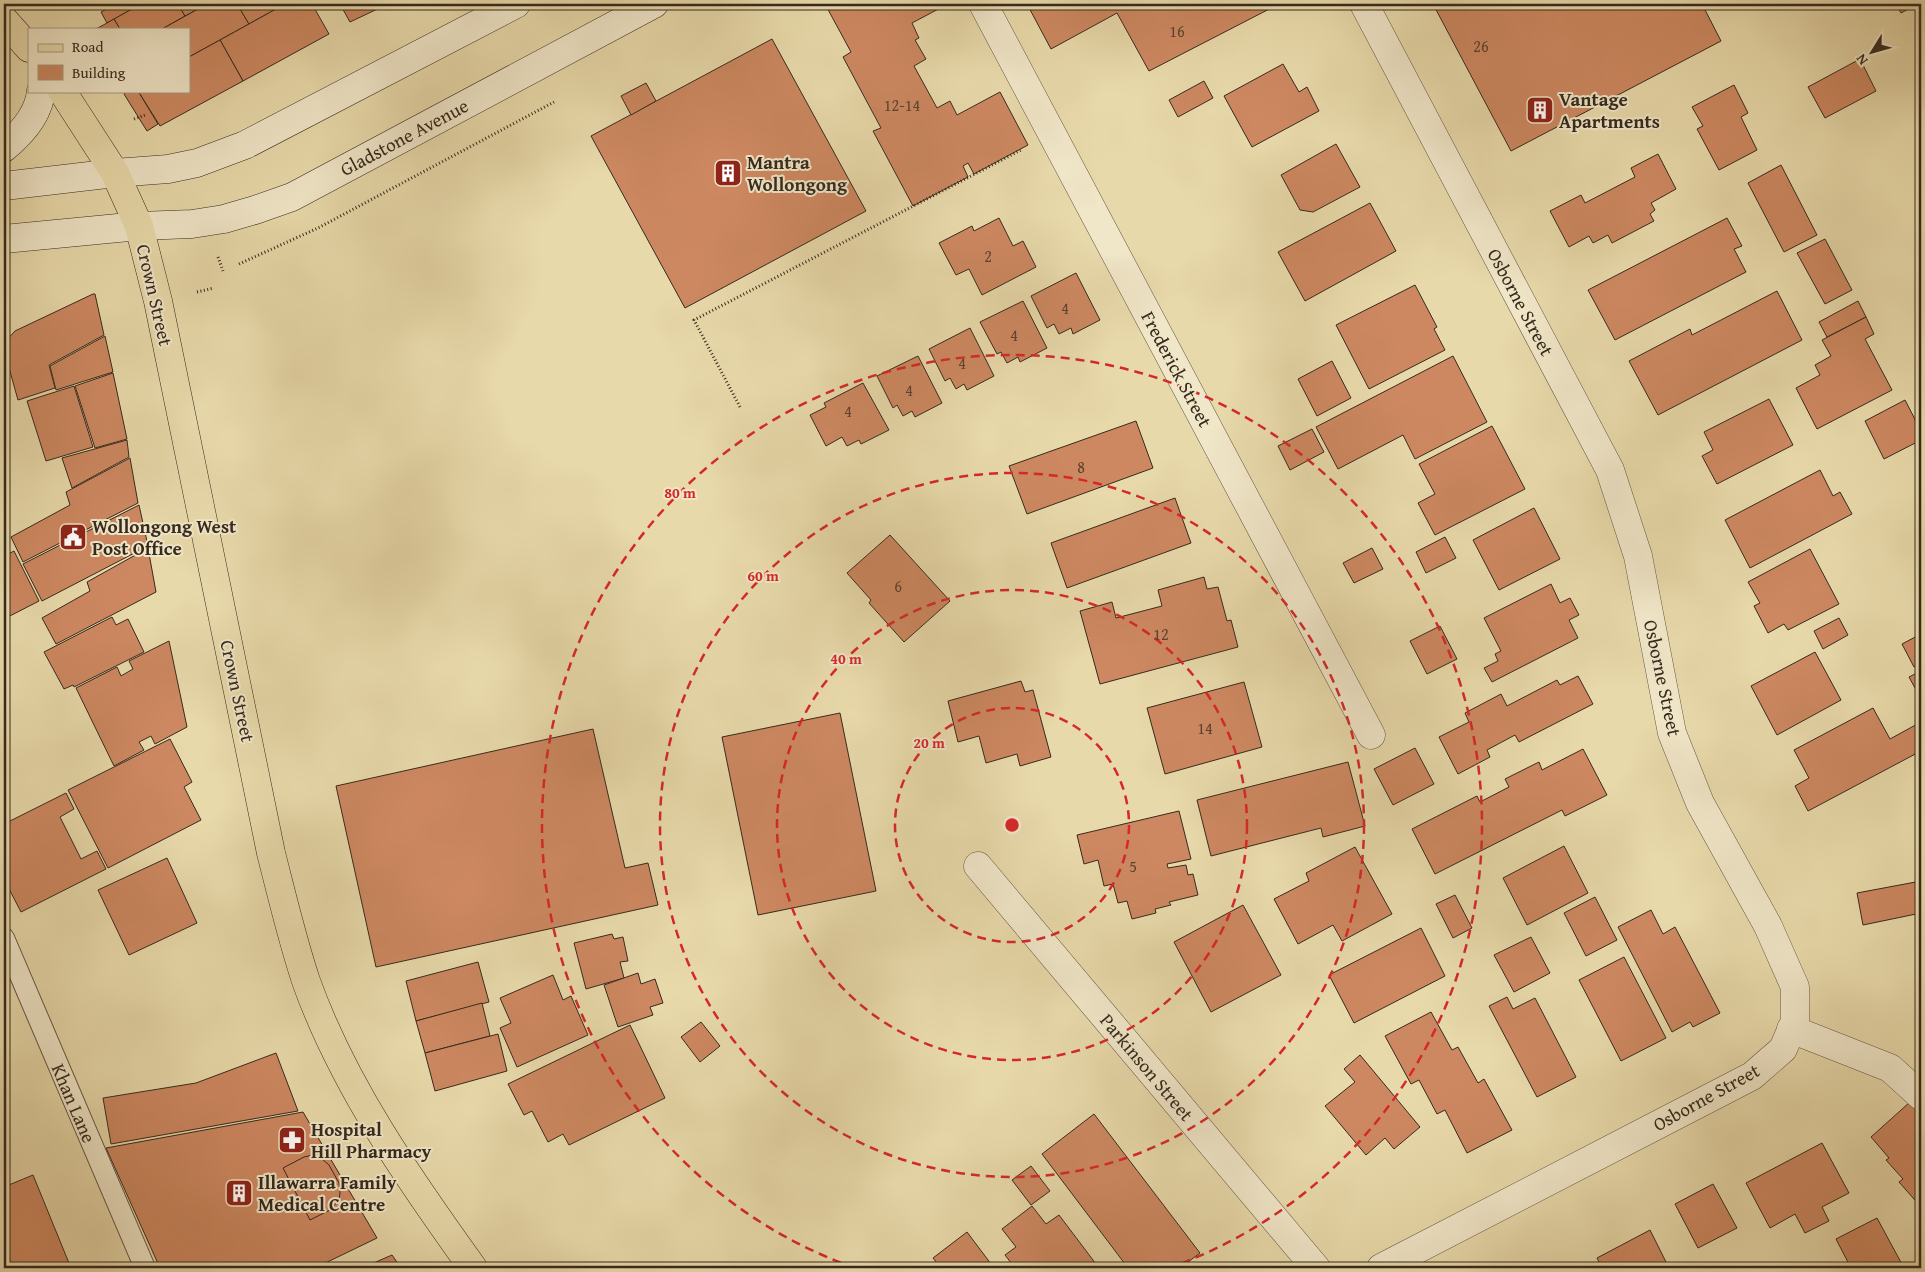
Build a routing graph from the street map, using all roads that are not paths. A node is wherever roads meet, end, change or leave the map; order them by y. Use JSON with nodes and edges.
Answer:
{"nodes":[{"id":1,"x":516,"y":4,"type":"edge"},
{"id":2,"x":654,"y":4,"type":"edge"},
{"id":3,"x":983,"y":4,"type":"edge"},
{"id":4,"x":1364,"y":4,"type":"edge"},
{"id":5,"x":4,"y":20,"type":"edge"},
{"id":6,"x":28,"y":47,"type":"edge"},
{"id":7,"x":41,"y":92,"type":"edge"},
{"id":8,"x":63,"y":92,"type":"edge"},
{"id":9,"x":4,"y":148,"type":"edge"},
{"id":10,"x":115,"y":173,"type":"junction"},
{"id":11,"x":4,"y":186,"type":"edge"},
{"id":12,"x":139,"y":226,"type":"junction"},
{"id":13,"x":4,"y":239,"type":"edge"},
{"id":14,"x":1371,"y":735,"type":"dead end"},
{"id":15,"x":978,"y":866,"type":"dead end"},
{"id":16,"x":4,"y":938,"type":"edge"},
{"id":17,"x":1791,"y":1029,"type":"junction"},
{"id":18,"x":1921,"y":1096,"type":"edge"},
{"id":19,"x":145,"y":1268,"type":"edge"},
{"id":20,"x":473,"y":1268,"type":"edge"},
{"id":21,"x":1316,"y":1268,"type":"edge"},
{"id":22,"x":1381,"y":1268,"type":"edge"}],
"edges":[{"from":1,"to":10,"type":"street"},
{"from":2,"to":12,"type":"street","name":"Gladstone Avenue"},
{"from":3,"to":14,"type":"street","name":"Frederick Street"},
{"from":4,"to":17,"type":"street","name":"Osborne Street"},
{"from":5,"to":6,"type":"main road"},
{"from":7,"to":9,"type":"street"},
{"from":8,"to":10,"type":"main road","name":"Crown Street"},
{"from":10,"to":11,"type":"street"},
{"from":10,"to":12,"type":"main road","name":"Crown Street"},
{"from":12,"to":13,"type":"street","name":"Gladstone Avenue"},
{"from":12,"to":20,"type":"main road","name":"Crown Street"},
{"from":15,"to":21,"type":"street","name":"Parkinson Street"},
{"from":16,"to":19,"type":"lane","name":"Khan Lane"},
{"from":17,"to":18,"type":"street"},
{"from":17,"to":22,"type":"street","name":"Osborne Street"}]}
